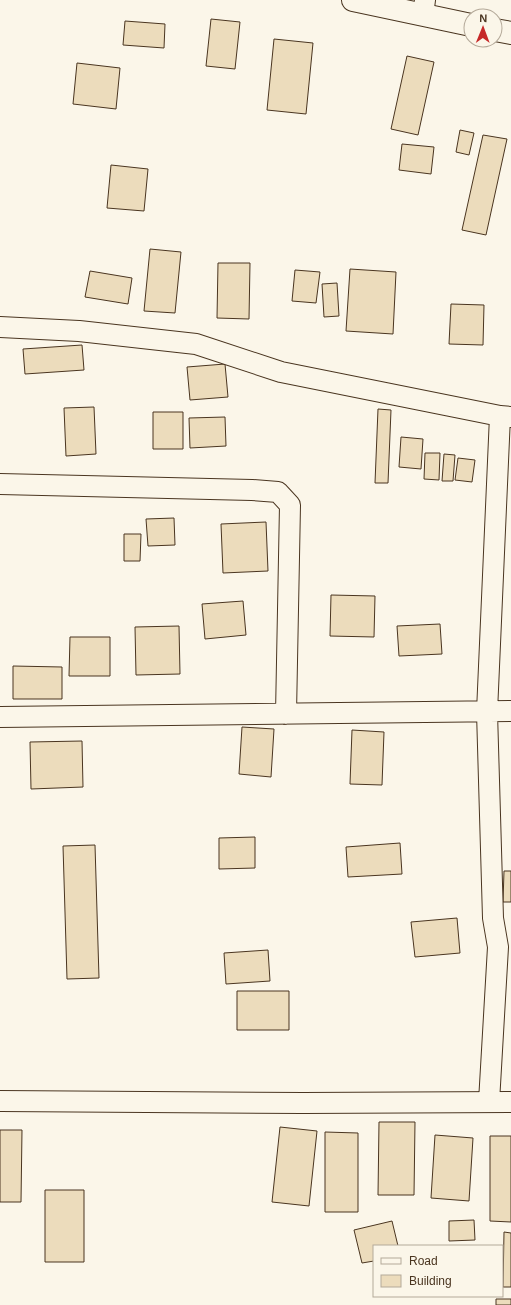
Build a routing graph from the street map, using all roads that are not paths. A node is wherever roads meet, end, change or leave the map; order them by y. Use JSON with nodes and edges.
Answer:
{"nodes":[{"id":1,"x":353,"y":0,"type":"edge"},
{"id":2,"x":424,"y":7,"type":"edge"},
{"id":3,"x":463,"y":22,"type":"edge"},
{"id":4,"x":0,"y":327,"type":"edge"},
{"id":5,"x":505,"y":416,"type":"edge"},
{"id":6,"x":0,"y":484,"type":"edge"},
{"id":7,"x":511,"y":711,"type":"edge"},
{"id":8,"x":487,"y":712,"type":"junction"},
{"id":9,"x":286,"y":714,"type":"junction"},
{"id":10,"x":0,"y":717,"type":"edge"},
{"id":11,"x":0,"y":1101,"type":"edge"},
{"id":12,"x":489,"y":1102,"type":"junction"},
{"id":13,"x":511,"y":1102,"type":"edge"}],
"edges":[{"from":1,"to":2,"type":"main road"},
{"from":2,"to":3,"type":"main road"},
{"from":4,"to":5,"type":"street"},
{"from":5,"to":8,"type":"street"},
{"from":6,"to":9,"type":"street"},
{"from":7,"to":8,"type":"street"},
{"from":8,"to":9,"type":"street"},
{"from":8,"to":12,"type":"street"},
{"from":9,"to":10,"type":"street"},
{"from":11,"to":12,"type":"street"},
{"from":12,"to":13,"type":"street"}]}
